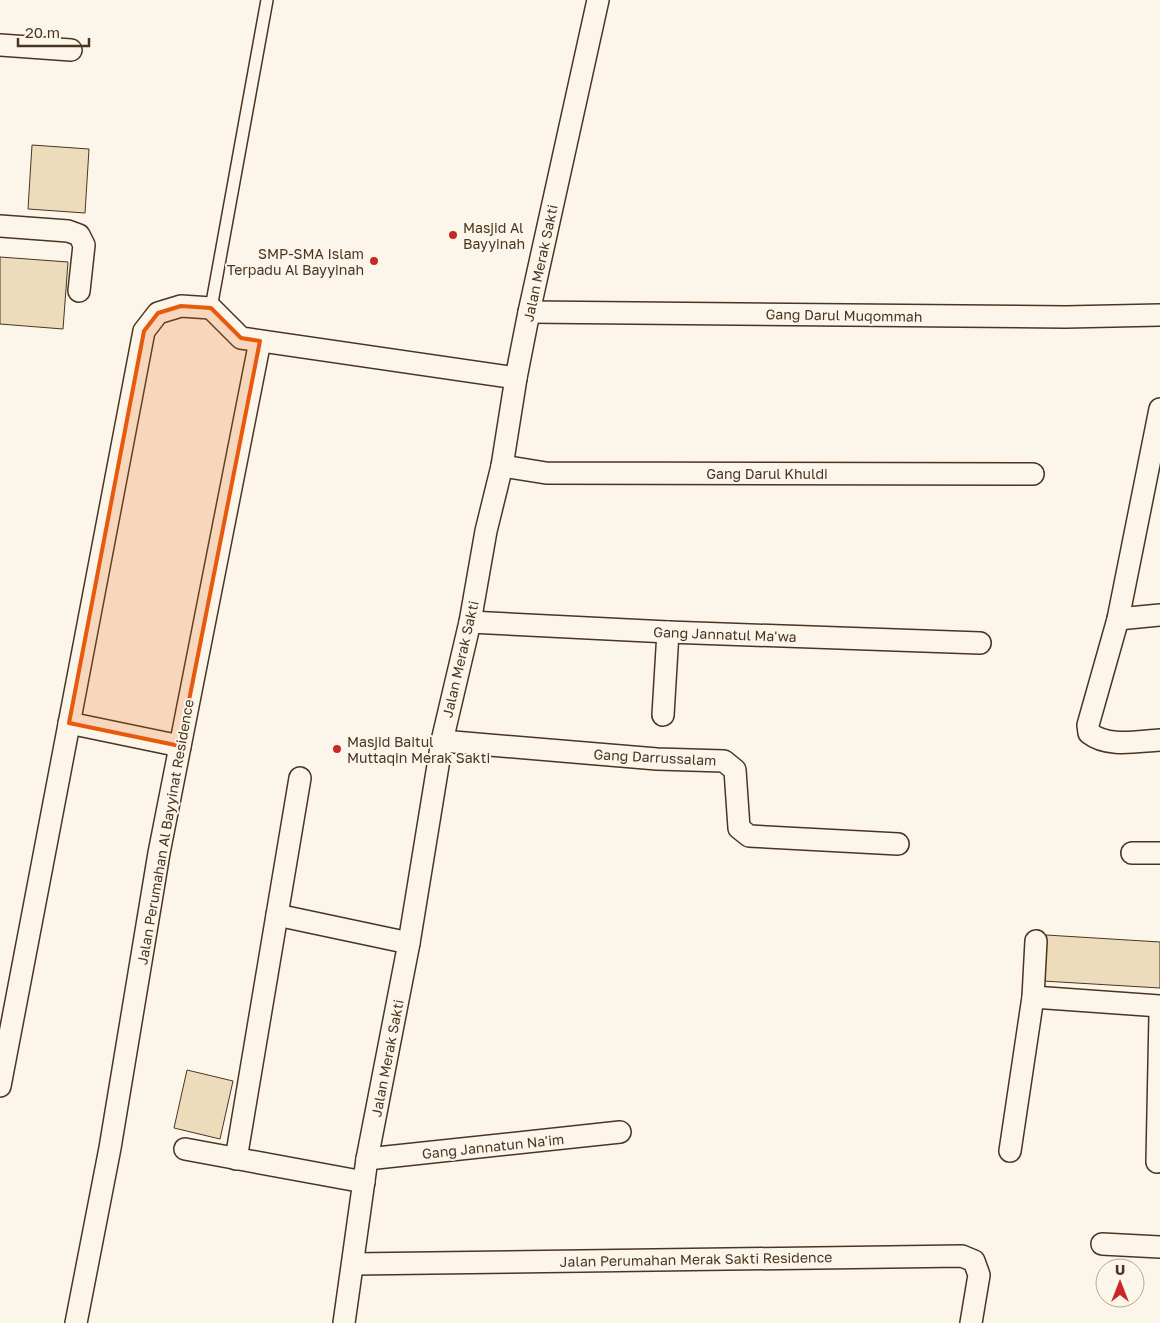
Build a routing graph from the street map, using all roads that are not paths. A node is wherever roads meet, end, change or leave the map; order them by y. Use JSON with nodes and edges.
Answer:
{"nodes":[{"id":1,"x":267,"y":0,"type":"edge"},
{"id":2,"x":598,"y":0,"type":"edge"},
{"id":3,"x":0,"y":45,"type":"edge"},
{"id":4,"x":70,"y":50,"type":"dead end"},
{"id":5,"x":0,"y":226,"type":"edge"},
{"id":6,"x":79,"y":291,"type":"dead end"},
{"id":7,"x":211,"y":308,"type":"junction"},
{"id":8,"x":529,"y":312,"type":"junction"},
{"id":9,"x":1160,"y":315,"type":"edge"},
{"id":10,"x":260,"y":341,"type":"junction"},
{"id":11,"x":516,"y":378,"type":"junction"},
{"id":12,"x":1160,"y":409,"type":"edge"},
{"id":13,"x":502,"y":466,"type":"junction"},
{"id":14,"x":1033,"y":474,"type":"dead end"},
{"id":15,"x":1152,"y":490,"type":"edge"},
{"id":16,"x":1160,"y":615,"type":"edge"},
{"id":17,"x":1118,"y":619,"type":"junction"},
{"id":18,"x":470,"y":622,"type":"junction"},
{"id":19,"x":668,"y":632,"type":"junction"},
{"id":20,"x":980,"y":643,"type":"dead end"},
{"id":21,"x":663,"y":715,"type":"dead end"},
{"id":22,"x":69,"y":723,"type":"junction"},
{"id":23,"x":1160,"y":740,"type":"edge"},
{"id":24,"x":442,"y":741,"type":"junction"},
{"id":25,"x":180,"y":746,"type":"junction"},
{"id":26,"x":300,"y":778,"type":"dead end"},
{"id":27,"x":898,"y":844,"type":"dead end"},
{"id":28,"x":1132,"y":853,"type":"dead end"},
{"id":29,"x":1160,"y":853,"type":"edge"},
{"id":30,"x":277,"y":915,"type":"junction"},
{"id":31,"x":1036,"y":941,"type":"dead end"},
{"id":32,"x":409,"y":943,"type":"junction"},
{"id":33,"x":1034,"y":997,"type":"junction"},
{"id":34,"x":1160,"y":1006,"type":"edge"},
{"id":35,"x":1160,"y":1014,"type":"edge"},
{"id":36,"x":0,"y":1086,"type":"edge"},
{"id":37,"x":620,"y":1132,"type":"dead end"},
{"id":38,"x":185,"y":1149,"type":"dead end"},
{"id":39,"x":1010,"y":1150,"type":"dead end"},
{"id":40,"x":236,"y":1159,"type":"junction"},
{"id":41,"x":367,"y":1159,"type":"junction"},
{"id":42,"x":1157,"y":1162,"type":"dead end"},
{"id":43,"x":364,"y":1182,"type":"junction"},
{"id":44,"x":1102,"y":1244,"type":"dead end"},
{"id":45,"x":1160,"y":1247,"type":"edge"},
{"id":46,"x":353,"y":1264,"type":"junction"},
{"id":47,"x":76,"y":1323,"type":"edge"},
{"id":48,"x":344,"y":1323,"type":"edge"},
{"id":49,"x":971,"y":1323,"type":"edge"}],
"edges":[{"from":1,"to":7,"type":"lane"},
{"from":2,"to":8,"type":"street","name":"Jalan Merak Sakti"},
{"from":3,"to":4,"type":"street"},
{"from":5,"to":6,"type":"street"},
{"from":7,"to":10,"type":"street"},
{"from":7,"to":22,"type":"street"},
{"from":8,"to":9,"type":"street","name":"Gang Darul Muqommah"},
{"from":8,"to":11,"type":"street","name":"Jalan Merak Sakti"},
{"from":10,"to":11,"type":"street"},
{"from":10,"to":25,"type":"street","name":"Jalan Perumahan Al Bayyinat Residence"},
{"from":11,"to":13,"type":"street","name":"Jalan Merak Sakti"},
{"from":12,"to":15,"type":"street"},
{"from":13,"to":14,"type":"street","name":"Gang Darul Khuldi"},
{"from":13,"to":18,"type":"street","name":"Jalan Merak Sakti"},
{"from":15,"to":17,"type":"street"},
{"from":16,"to":17,"type":"street"},
{"from":17,"to":23,"type":"street"},
{"from":18,"to":19,"type":"street","name":"Gang Jannatul Ma'wa"},
{"from":18,"to":24,"type":"street","name":"Jalan Merak Sakti"},
{"from":19,"to":20,"type":"street","name":"Gang Jannatul Ma'wa"},
{"from":19,"to":21,"type":"street"},
{"from":22,"to":25,"type":"street"},
{"from":22,"to":36,"type":"street"},
{"from":24,"to":27,"type":"street","name":"Gang Darrussalam"},
{"from":24,"to":32,"type":"street","name":"Jalan Merak Sakti"},
{"from":25,"to":47,"type":"street","name":"Jalan Perumahan Al Bayyinat Residence"},
{"from":26,"to":30,"type":"street"},
{"from":28,"to":29,"type":"street"},
{"from":30,"to":32,"type":"street"},
{"from":30,"to":40,"type":"street"},
{"from":31,"to":33,"type":"street"},
{"from":32,"to":41,"type":"street","name":"Jalan Merak Sakti"},
{"from":33,"to":34,"type":"street"},
{"from":33,"to":39,"type":"street"},
{"from":35,"to":42,"type":"street"},
{"from":37,"to":41,"type":"street","name":"Gang Jannatun Na'im"},
{"from":38,"to":40,"type":"street"},
{"from":40,"to":43,"type":"street"},
{"from":41,"to":43,"type":"street","name":"Jalan Merak Sakti"},
{"from":43,"to":46,"type":"street","name":"Jalan Merak Sakti"},
{"from":44,"to":45,"type":"street"},
{"from":46,"to":48,"type":"street","name":"Jalan Merak Sakti"},
{"from":46,"to":49,"type":"street","name":"Jalan Perumahan Merak Sakti Residence"}]}
